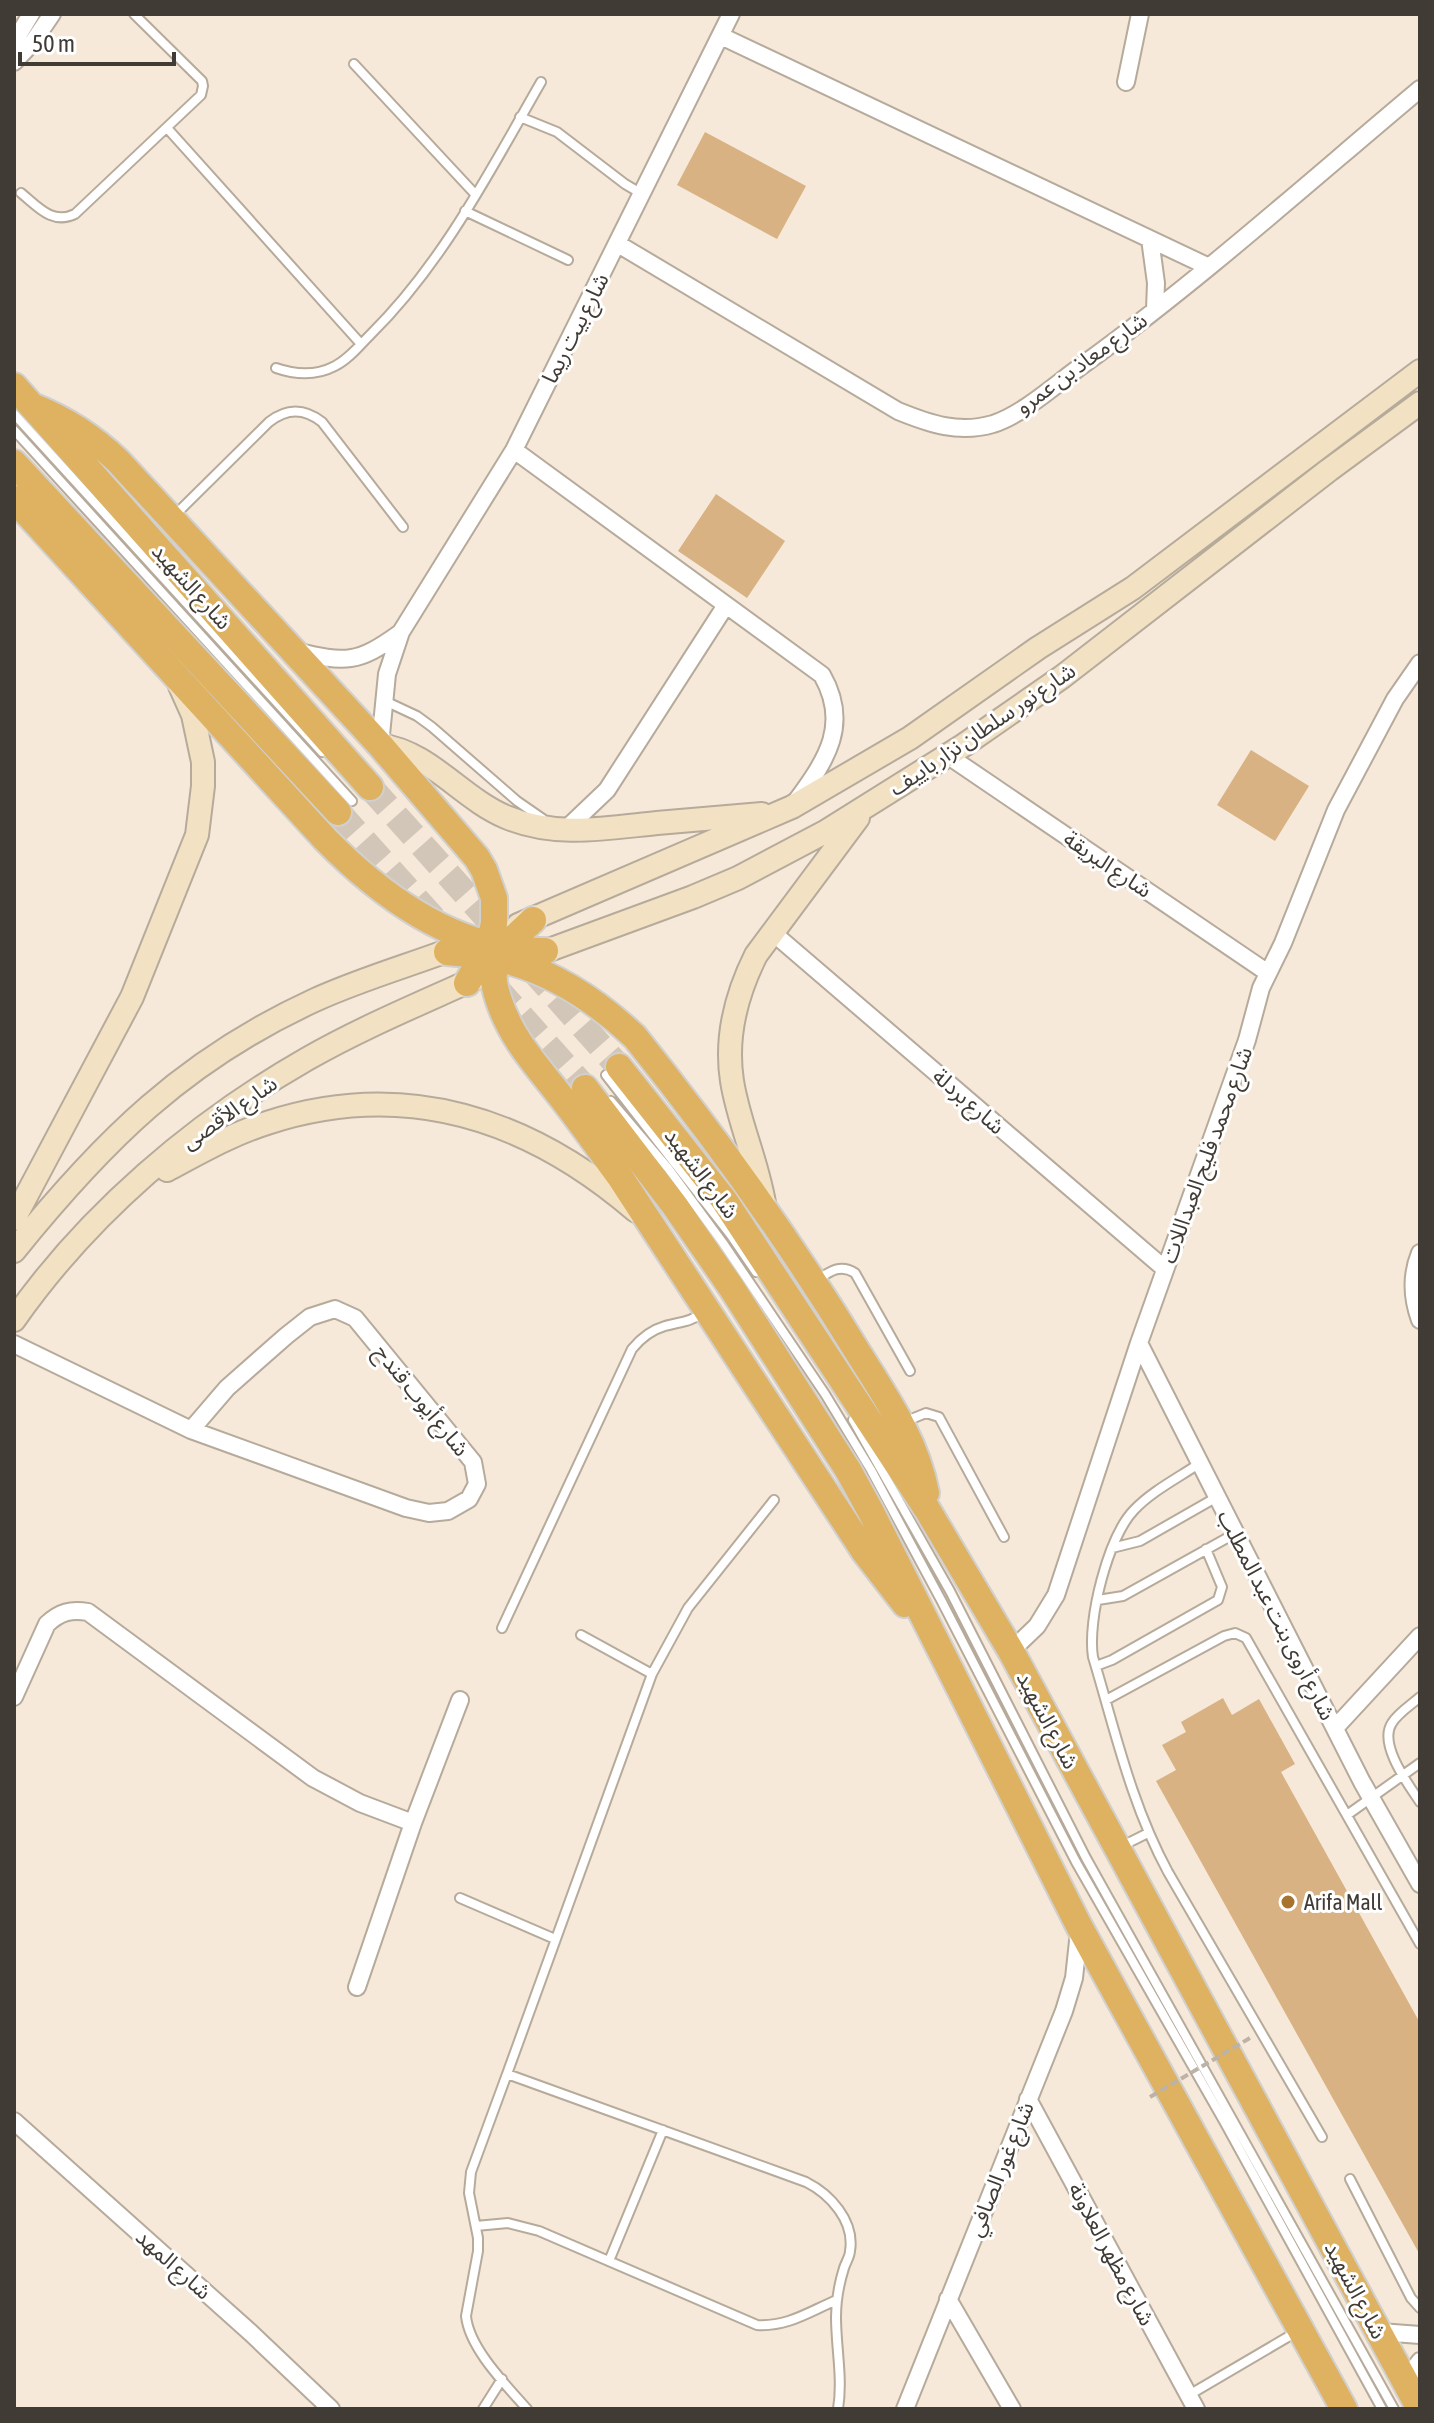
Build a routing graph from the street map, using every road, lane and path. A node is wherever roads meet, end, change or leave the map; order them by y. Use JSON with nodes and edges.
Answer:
{"nodes":[{"id":1,"x":31,"y":14,"type":"edge"},
{"id":2,"x":52,"y":14,"type":"edge"},
{"id":3,"x":134,"y":14,"type":"edge"},
{"id":4,"x":731,"y":14,"type":"edge"},
{"id":5,"x":1140,"y":14,"type":"edge"},
{"id":6,"x":721,"y":36,"type":"junction"},
{"id":7,"x":14,"y":49,"type":"edge"},
{"id":8,"x":14,"y":62,"type":"edge"},
{"id":9,"x":354,"y":64,"type":"dead end"},
{"id":10,"x":541,"y":82,"type":"dead end"},
{"id":11,"x":1126,"y":82,"type":"dead end"},
{"id":12,"x":1420,"y":89,"type":"edge"},
{"id":13,"x":520,"y":117,"type":"junction"},
{"id":14,"x":167,"y":128,"type":"junction"},
{"id":15,"x":21,"y":193,"type":"dead end"},
{"id":16,"x":475,"y":194,"type":"junction"},
{"id":17,"x":642,"y":194,"type":"junction"},
{"id":18,"x":465,"y":211,"type":"junction"},
{"id":19,"x":1150,"y":239,"type":"junction"},
{"id":20,"x":618,"y":244,"type":"junction"},
{"id":21,"x":568,"y":260,"type":"dead end"},
{"id":22,"x":1209,"y":267,"type":"junction"},
{"id":23,"x":1155,"y":309,"type":"junction"},
{"id":24,"x":361,"y":344,"type":"junction"},
{"id":25,"x":276,"y":368,"type":"dead end"},
{"id":26,"x":1420,"y":371,"type":"edge"},
{"id":27,"x":14,"y":386,"type":"edge"},
{"id":28,"x":1420,"y":403,"type":"edge"},
{"id":29,"x":23,"y":410,"type":"edge"},
{"id":30,"x":14,"y":430,"type":"edge"},
{"id":31,"x":514,"y":450,"type":"junction"},
{"id":32,"x":14,"y":463,"type":"edge"},
{"id":33,"x":14,"y":499,"type":"edge"},
{"id":34,"x":171,"y":518,"type":"junction"},
{"id":35,"x":403,"y":527,"type":"dead end"},
{"id":36,"x":726,"y":605,"type":"junction"},
{"id":37,"x":401,"y":632,"type":"junction"},
{"id":38,"x":290,"y":649,"type":"junction"},
{"id":39,"x":1420,"y":663,"type":"edge"},
{"id":40,"x":172,"y":671,"type":"junction"},
{"id":41,"x":384,"y":701,"type":"junction"},
{"id":42,"x":380,"y":745,"type":"junction"},
{"id":43,"x":947,"y":755,"type":"junction"},
{"id":44,"x":329,"y":760,"type":"dead end"},
{"id":45,"x":353,"y":800,"type":"junction"},
{"id":46,"x":866,"y":806,"type":"junction"},
{"id":47,"x":785,"y":810,"type":"junction"},
{"id":48,"x":565,"y":831,"type":"junction"},
{"id":49,"x":533,"y":920,"type":"joint"},
{"id":50,"x":772,"y":932,"type":"junction"},
{"id":51,"x":545,"y":951,"type":"joint"},
{"id":52,"x":447,"y":952,"type":"joint"},
{"id":53,"x":494,"y":952,"type":"junction"},
{"id":54,"x":1268,"y":973,"type":"junction"},
{"id":55,"x":467,"y":983,"type":"joint"},
{"id":56,"x":604,"y":1081,"type":"junction"},
{"id":57,"x":134,"y":1187,"type":"junction"},
{"id":58,"x":765,"y":1210,"type":"junction"},
{"id":59,"x":14,"y":1219,"type":"edge"},
{"id":60,"x":648,"y":1221,"type":"junction"},
{"id":61,"x":14,"y":1251,"type":"edge"},
{"id":62,"x":1420,"y":1253,"type":"edge"},
{"id":63,"x":1165,"y":1269,"type":"junction"},
{"id":64,"x":760,"y":1278,"type":"dead end"},
{"id":65,"x":814,"y":1282,"type":"junction"},
{"id":66,"x":706,"y":1309,"type":"junction"},
{"id":67,"x":14,"y":1320,"type":"edge"},
{"id":68,"x":1420,"y":1320,"type":"edge"},
{"id":69,"x":1139,"y":1343,"type":"junction"},
{"id":70,"x":14,"y":1344,"type":"edge"},
{"id":71,"x":910,"y":1371,"type":"dead end"},
{"id":72,"x":847,"y":1410,"type":"dead end"},
{"id":73,"x":901,"y":1423,"type":"junction"},
{"id":74,"x":191,"y":1430,"type":"junction"},
{"id":75,"x":1200,"y":1463,"type":"junction"},
{"id":76,"x":1217,"y":1497,"type":"junction"},
{"id":77,"x":774,"y":1500,"type":"dead end"},
{"id":78,"x":927,"y":1509,"type":"junction"},
{"id":79,"x":1236,"y":1533,"type":"junction"},
{"id":80,"x":1004,"y":1537,"type":"dead end"},
{"id":81,"x":1112,"y":1548,"type":"junction"},
{"id":82,"x":1206,"y":1549,"type":"junction"},
{"id":83,"x":1098,"y":1600,"type":"junction"},
{"id":84,"x":502,"y":1628,"type":"dead end"},
{"id":85,"x":581,"y":1635,"type":"dead end"},
{"id":86,"x":1420,"y":1636,"type":"edge"},
{"id":87,"x":936,"y":1640,"type":"junction"},
{"id":88,"x":1011,"y":1651,"type":"junction"},
{"id":89,"x":1096,"y":1666,"type":"junction"},
{"id":90,"x":652,"y":1674,"type":"junction"},
{"id":91,"x":14,"y":1697,"type":"edge"},
{"id":92,"x":1420,"y":1697,"type":"edge"},
{"id":93,"x":460,"y":1700,"type":"dead end"},
{"id":94,"x":1106,"y":1700,"type":"junction"},
{"id":95,"x":1335,"y":1728,"type":"junction"},
{"id":96,"x":1420,"y":1763,"type":"edge"},
{"id":97,"x":1402,"y":1776,"type":"junction"},
{"id":98,"x":1371,"y":1798,"type":"junction"},
{"id":99,"x":1420,"y":1802,"type":"edge"},
{"id":100,"x":1347,"y":1815,"type":"junction"},
{"id":101,"x":413,"y":1823,"type":"junction"},
{"id":102,"x":1148,"y":1833,"type":"junction"},
{"id":103,"x":1118,"y":1848,"type":"junction"},
{"id":104,"x":1418,"y":1876,"type":"edge"},
{"id":105,"x":460,"y":1898,"type":"dead end"},
{"id":106,"x":1079,"y":1926,"type":"junction"},
{"id":107,"x":555,"y":1939,"type":"junction"},
{"id":108,"x":1420,"y":1944,"type":"edge"},
{"id":109,"x":357,"y":1987,"type":"dead end"},
{"id":110,"x":1250,"y":2038,"type":"dead end"},
{"id":111,"x":507,"y":2074,"type":"junction"},
{"id":112,"x":1150,"y":2097,"type":"dead end"},
{"id":113,"x":1028,"y":2099,"type":"junction"},
{"id":114,"x":14,"y":2121,"type":"edge"},
{"id":115,"x":663,"y":2130,"type":"junction"},
{"id":116,"x":1322,"y":2137,"type":"dead end"},
{"id":117,"x":1350,"y":2179,"type":"dead end"},
{"id":118,"x":476,"y":2226,"type":"junction"},
{"id":119,"x":609,"y":2261,"type":"junction"},
{"id":120,"x":948,"y":2299,"type":"junction"},
{"id":121,"x":837,"y":2300,"type":"junction"},
{"id":122,"x":1420,"y":2308,"type":"edge"},
{"id":123,"x":1299,"y":2330,"type":"junction"},
{"id":124,"x":1380,"y":2332,"type":"junction"},
{"id":125,"x":1420,"y":2335,"type":"edge"},
{"id":126,"x":1413,"y":2371,"type":"edge"},
{"id":127,"x":502,"y":2379,"type":"junction"},
{"id":128,"x":1192,"y":2402,"type":"edge"},
{"id":129,"x":1413,"y":2407,"type":"edge"},
{"id":130,"x":331,"y":2409,"type":"edge"},
{"id":131,"x":483,"y":2409,"type":"edge"},
{"id":132,"x":527,"y":2409,"type":"edge"},
{"id":133,"x":838,"y":2409,"type":"edge"},
{"id":134,"x":905,"y":2409,"type":"edge"},
{"id":135,"x":1012,"y":2409,"type":"edge"},
{"id":136,"x":1344,"y":2409,"type":"edge"},
{"id":137,"x":1382,"y":2409,"type":"edge"}],
"edges":[{"from":1,"to":7,"type":"street"},
{"from":2,"to":8,"type":"street"},
{"from":3,"to":14,"type":"lane"},
{"from":4,"to":6,"type":"street","name":"شارع بيت ريما"},
{"from":5,"to":11,"type":"street"},
{"from":6,"to":17,"type":"street","name":"شارع بيت ريما"},
{"from":6,"to":19,"type":"street"},
{"from":9,"to":16,"type":"lane"},
{"from":10,"to":13,"type":"lane"},
{"from":12,"to":22,"type":"street","name":"شارع معاذ بن عمرو"},
{"from":13,"to":16,"type":"lane"},
{"from":13,"to":17,"type":"lane"},
{"from":14,"to":15,"type":"lane"},
{"from":14,"to":24,"type":"lane"},
{"from":16,"to":18,"type":"lane"},
{"from":17,"to":20,"type":"street","name":"شارع بيت ريما"},
{"from":18,"to":21,"type":"lane"},
{"from":18,"to":24,"type":"lane"},
{"from":19,"to":22,"type":"street"},
{"from":19,"to":23,"type":"street"},
{"from":20,"to":23,"type":"street","name":"شارع معاذ بن عمرو"},
{"from":20,"to":31,"type":"street","name":"شارع بيت ريما"},
{"from":22,"to":23,"type":"street","name":"شارع معاذ بن عمرو"},
{"from":24,"to":25,"type":"lane"},
{"from":26,"to":47,"type":"main road","name":"شارع نور سلطان نزار باييف"},
{"from":27,"to":29,"type":"highway","name":"شارع الشهيد"},
{"from":28,"to":43,"type":"main road","name":"شارع نور سلطان نزار باييف"},
{"from":29,"to":34,"type":"highway"},
{"from":29,"to":44,"type":"lane"},
{"from":29,"to":45,"type":"highway","name":"شارع الشهيد"},
{"from":30,"to":45,"type":"lane"},
{"from":31,"to":36,"type":"street"},
{"from":31,"to":37,"type":"street","name":"شارع بيت ريما"},
{"from":32,"to":45,"type":"highway","name":"شارع الشهيد"},
{"from":33,"to":40,"type":"highway"},
{"from":34,"to":35,"type":"lane"},
{"from":34,"to":38,"type":"highway"},
{"from":36,"to":47,"type":"street"},
{"from":36,"to":48,"type":"street"},
{"from":37,"to":38,"type":"street","name":"شارع بيت ريما"},
{"from":37,"to":41,"type":"street","name":"شارع بيت ريما"},
{"from":38,"to":42,"type":"highway"},
{"from":39,"to":54,"type":"street","name":"شارع محمد فليح العبداللات"},
{"from":40,"to":53,"type":"highway"},
{"from":40,"to":59,"type":"main road"},
{"from":41,"to":42,"type":"street","name":"شارع بيت ريما"},
{"from":41,"to":48,"type":"lane"},
{"from":42,"to":48,"type":"main road"},
{"from":42,"to":53,"type":"highway"},
{"from":43,"to":46,"type":"main road","name":"شارع نور سلطان نزار باييف"},
{"from":43,"to":54,"type":"street","name":"شارع البريقة"},
{"from":46,"to":50,"type":"main road"},
{"from":46,"to":51,"type":"main road","name":"شارع نور سلطان نزار باييف"},
{"from":47,"to":48,"type":"main road"},
{"from":47,"to":49,"type":"main road","name":"شارع نور سلطان نزار باييف"},
{"from":49,"to":53,"type":"highway"},
{"from":50,"to":58,"type":"main road"},
{"from":50,"to":63,"type":"street","name":"شارع بردلة"},
{"from":51,"to":53,"type":"highway"},
{"from":52,"to":53,"type":"highway"},
{"from":52,"to":61,"type":"main road"},
{"from":53,"to":55,"type":"highway"},
{"from":53,"to":58,"type":"highway"},
{"from":53,"to":60,"type":"highway"},
{"from":54,"to":63,"type":"street","name":"شارع محمد فليح العبداللات"},
{"from":55,"to":57,"type":"main road","name":"شارع الأقصى"},
{"from":56,"to":64,"type":"lane"},
{"from":56,"to":78,"type":"highway","name":"شارع الشهيد"},
{"from":56,"to":87,"type":"highway","name":"شارع الشهيد"},
{"from":56,"to":137,"type":"lane"},
{"from":57,"to":60,"type":"main road"},
{"from":57,"to":67,"type":"main road","name":"شارع الأقصى"},
{"from":58,"to":65,"type":"highway"},
{"from":60,"to":66,"type":"highway"},
{"from":62,"to":68,"type":"street"},
{"from":63,"to":69,"type":"street","name":"شارع محمد فليح العبداللات"},
{"from":65,"to":71,"type":"lane"},
{"from":65,"to":73,"type":"highway"},
{"from":66,"to":84,"type":"lane"},
{"from":66,"to":87,"type":"highway"},
{"from":69,"to":75,"type":"street","name":"شارع أروى بنت عبد المطلب"},
{"from":69,"to":88,"type":"street","name":"شارع محمد فليح العبداللات"},
{"from":70,"to":74,"type":"street","name":"شارع أيوب قندح"},
{"from":72,"to":129,"type":"lane"},
{"from":73,"to":78,"type":"highway"},
{"from":73,"to":80,"type":"lane"},
{"from":74,"to":74,"type":"street","name":"شارع أيوب قندح"},
{"from":75,"to":76,"type":"street","name":"شارع أروى بنت عبد المطلب"},
{"from":75,"to":81,"type":"lane"},
{"from":76,"to":79,"type":"street","name":"شارع أروى بنت عبد المطلب"},
{"from":76,"to":81,"type":"lane"},
{"from":77,"to":90,"type":"lane"},
{"from":78,"to":88,"type":"highway","name":"شارع الشهيد"},
{"from":79,"to":82,"type":"lane"},
{"from":79,"to":95,"type":"street","name":"شارع أروى بنت عبد المطلب"},
{"from":81,"to":83,"type":"lane"},
{"from":82,"to":83,"type":"lane"},
{"from":82,"to":89,"type":"lane"},
{"from":83,"to":89,"type":"lane"},
{"from":85,"to":90,"type":"lane"},
{"from":86,"to":95,"type":"street"},
{"from":87,"to":106,"type":"highway","name":"شارع الشهيد"},
{"from":88,"to":103,"type":"highway","name":"شارع الشهيد"},
{"from":89,"to":94,"type":"lane"},
{"from":90,"to":107,"type":"lane"},
{"from":91,"to":101,"type":"street"},
{"from":92,"to":97,"type":"lane"},
{"from":93,"to":101,"type":"street"},
{"from":94,"to":100,"type":"lane"},
{"from":94,"to":102,"type":"lane"},
{"from":95,"to":98,"type":"street","name":"شارع أروى بنت عبد المطلب"},
{"from":96,"to":97,"type":"lane"},
{"from":97,"to":98,"type":"lane"},
{"from":97,"to":99,"type":"lane"},
{"from":98,"to":100,"type":"lane"},
{"from":98,"to":104,"type":"street","name":"شارع أروى بنت عبد المطلب"},
{"from":100,"to":108,"type":"lane"},
{"from":101,"to":109,"type":"street"},
{"from":102,"to":103,"type":"lane"},
{"from":102,"to":116,"type":"lane"},
{"from":103,"to":124,"type":"highway","name":"شارع الشهيد"},
{"from":105,"to":107,"type":"lane"},
{"from":106,"to":113,"type":"street","name":"شارع غور الصافي"},
{"from":106,"to":123,"type":"highway","name":"شارع الشهيد"},
{"from":107,"to":111,"type":"lane"},
{"from":110,"to":112,"type":"path","bridge":true},
{"from":111,"to":115,"type":"lane"},
{"from":111,"to":118,"type":"lane"},
{"from":113,"to":120,"type":"street","name":"شارع غور الصافي"},
{"from":113,"to":128,"type":"street","name":"شارع مظهر العلاونة"},
{"from":114,"to":130,"type":"street","name":"شارع المهد"},
{"from":115,"to":119,"type":"lane"},
{"from":115,"to":121,"type":"lane"},
{"from":117,"to":122,"type":"lane"},
{"from":118,"to":119,"type":"lane"},
{"from":118,"to":127,"type":"lane"},
{"from":119,"to":121,"type":"lane"},
{"from":120,"to":134,"type":"street","name":"شارع غور الصافي"},
{"from":120,"to":135,"type":"street"},
{"from":121,"to":133,"type":"lane"},
{"from":123,"to":128,"type":"lane"},
{"from":123,"to":136,"type":"highway","name":"شارع الشهيد"},
{"from":124,"to":125,"type":"street"},
{"from":124,"to":126,"type":"highway","name":"شارع الشهيد"},
{"from":126,"to":129,"type":"highway","name":"شارع الشهيد"},
{"from":127,"to":131,"type":"lane"},
{"from":127,"to":132,"type":"lane"}]}
